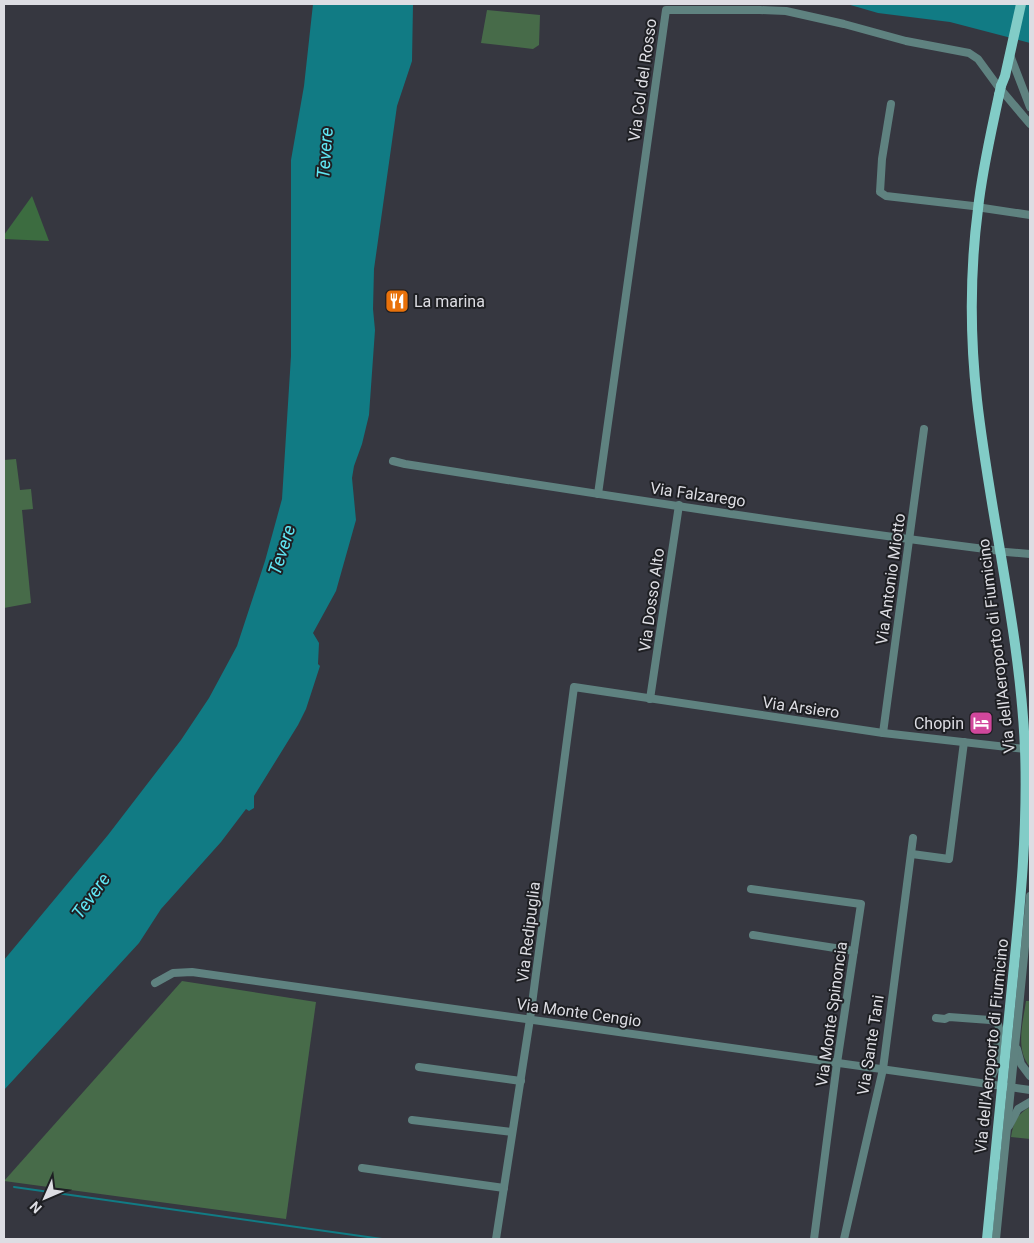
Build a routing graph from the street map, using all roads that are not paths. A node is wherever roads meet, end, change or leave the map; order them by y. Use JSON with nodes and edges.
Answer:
{"nodes":[{"id":1,"x":1021,"y":4,"type":"edge"},
{"id":2,"x":1010,"y":53,"type":"junction"},
{"id":3,"x":1001,"y":86,"type":"junction"},
{"id":4,"x":1026,"y":88,"type":"edge"},
{"id":5,"x":891,"y":104,"type":"dead end"},
{"id":6,"x":1030,"y":107,"type":"edge"},
{"id":7,"x":1030,"y":124,"type":"edge"},
{"id":8,"x":973,"y":206,"type":"dead end"},
{"id":9,"x":982,"y":208,"type":"dead end"},
{"id":10,"x":1030,"y":214,"type":"edge"},
{"id":11,"x":924,"y":429,"type":"dead end"},
{"id":12,"x":393,"y":461,"type":"dead end"},
{"id":13,"x":598,"y":494,"type":"junction"},
{"id":14,"x":679,"y":506,"type":"junction"},
{"id":15,"x":909,"y":539,"type":"junction"},
{"id":16,"x":1003,"y":551,"type":"junction"},
{"id":17,"x":1030,"y":554,"type":"edge"},
{"id":18,"x":574,"y":687,"type":"joint"},
{"id":19,"x":650,"y":699,"type":"junction"},
{"id":20,"x":883,"y":732,"type":"junction"},
{"id":21,"x":964,"y":742,"type":"junction"},
{"id":22,"x":1025,"y":749,"type":"junction"},
{"id":23,"x":913,"y":838,"type":"dead end"},
{"id":24,"x":912,"y":854,"type":"junction"},
{"id":25,"x":751,"y":889,"type":"dead end"},
{"id":26,"x":1030,"y":896,"type":"edge"},
{"id":27,"x":753,"y":935,"type":"dead end"},
{"id":28,"x":854,"y":951,"type":"junction"},
{"id":29,"x":155,"y":983,"type":"dead end"},
{"id":30,"x":936,"y":1018,"type":"dead end"},
{"id":31,"x":530,"y":1019,"type":"junction"},
{"id":32,"x":1016,"y":1043,"type":"junction"},
{"id":33,"x":837,"y":1063,"type":"junction"},
{"id":34,"x":420,"y":1068,"type":"dead end"},
{"id":35,"x":883,"y":1069,"type":"junction"},
{"id":36,"x":1030,"y":1076,"type":"edge"},
{"id":37,"x":521,"y":1081,"type":"junction"},
{"id":38,"x":988,"y":1084,"type":"junction"},
{"id":39,"x":1007,"y":1086,"type":"junction"},
{"id":40,"x":1030,"y":1090,"type":"edge"},
{"id":41,"x":1030,"y":1102,"type":"edge"},
{"id":42,"x":412,"y":1120,"type":"dead end"},
{"id":43,"x":1007,"y":1130,"type":"junction"},
{"id":44,"x":512,"y":1132,"type":"junction"},
{"id":45,"x":362,"y":1168,"type":"dead end"},
{"id":46,"x":504,"y":1188,"type":"junction"},
{"id":47,"x":496,"y":1239,"type":"edge"},
{"id":48,"x":814,"y":1239,"type":"edge"},
{"id":49,"x":844,"y":1239,"type":"edge"},
{"id":50,"x":987,"y":1239,"type":"edge"},
{"id":51,"x":996,"y":1239,"type":"edge"}],
"edges":[{"from":1,"to":2,"type":"main road","name":"Via dell'Aeroporto di Fiumicino"},
{"from":2,"to":3,"type":"main road","name":"Via dell'Aeroporto di Fiumicino"},
{"from":2,"to":4,"type":"street"},
{"from":3,"to":4,"type":"street"},
{"from":3,"to":16,"type":"main road","name":"Via dell'Aeroporto di Fiumicino"},
{"from":4,"to":6,"type":"street"},
{"from":5,"to":8,"type":"street"},
{"from":7,"to":13,"type":"street","name":"Via Col del Rosso"},
{"from":9,"to":10,"type":"street"},
{"from":11,"to":15,"type":"street","name":"Via Antonio Miotto"},
{"from":12,"to":13,"type":"street","name":"Via Falzarego"},
{"from":13,"to":14,"type":"street","name":"Via Falzarego"},
{"from":14,"to":15,"type":"street","name":"Via Falzarego"},
{"from":14,"to":19,"type":"street","name":"Via Dosso Alto"},
{"from":15,"to":16,"type":"street","name":"Via Falzarego"},
{"from":15,"to":20,"type":"street","name":"Via Antonio Miotto"},
{"from":16,"to":17,"type":"street","name":"Via Falzarego"},
{"from":16,"to":22,"type":"main road","name":"Via dell'Aeroporto di Fiumicino"},
{"from":18,"to":19,"type":"street","name":"Via Arsiero"},
{"from":18,"to":31,"type":"street","name":"Via Redipuglia"},
{"from":19,"to":20,"type":"street","name":"Via Arsiero"},
{"from":20,"to":21,"type":"street","name":"Via Arsiero"},
{"from":21,"to":22,"type":"street","name":"Via Arsiero"},
{"from":21,"to":24,"type":"street"},
{"from":22,"to":39,"type":"main road","name":"Via dell'Aeroporto di Fiumicino"},
{"from":23,"to":24,"type":"street","name":"Via Sante Tani"},
{"from":24,"to":35,"type":"street","name":"Via Sante Tani"},
{"from":25,"to":28,"type":"street","name":"Via Monte Spinoncia"},
{"from":26,"to":32,"type":"street"},
{"from":27,"to":28,"type":"street"},
{"from":28,"to":33,"type":"street","name":"Via Monte Spinoncia"},
{"from":29,"to":31,"type":"street","name":"Via Monte Cengio"},
{"from":30,"to":38,"type":"street"},
{"from":31,"to":33,"type":"street","name":"Via Monte Cengio"},
{"from":31,"to":37,"type":"street","name":"Via Redipuglia"},
{"from":32,"to":36,"type":"street"},
{"from":32,"to":39,"type":"street"},
{"from":33,"to":35,"type":"street","name":"Via Monte Cengio"},
{"from":33,"to":48,"type":"street","name":"Via Monte Spinoncia"},
{"from":34,"to":37,"type":"street"},
{"from":35,"to":38,"type":"street","name":"Via Monte Cengio"},
{"from":35,"to":49,"type":"street","name":"Via Sante Tani"},
{"from":37,"to":44,"type":"street","name":"Via Redipuglia"},
{"from":38,"to":39,"type":"street","name":"Via Monte Cengio"},
{"from":39,"to":40,"type":"street","name":"Via Monte Cengio"},
{"from":39,"to":43,"type":"street"},
{"from":39,"to":50,"type":"main road","name":"Via dell'Aeroporto di Fiumicino"},
{"from":41,"to":43,"type":"street"},
{"from":42,"to":44,"type":"street"},
{"from":43,"to":51,"type":"street"},
{"from":44,"to":46,"type":"street","name":"Via Redipuglia"},
{"from":45,"to":46,"type":"street"},
{"from":46,"to":47,"type":"street","name":"Via Redipuglia"}]}
